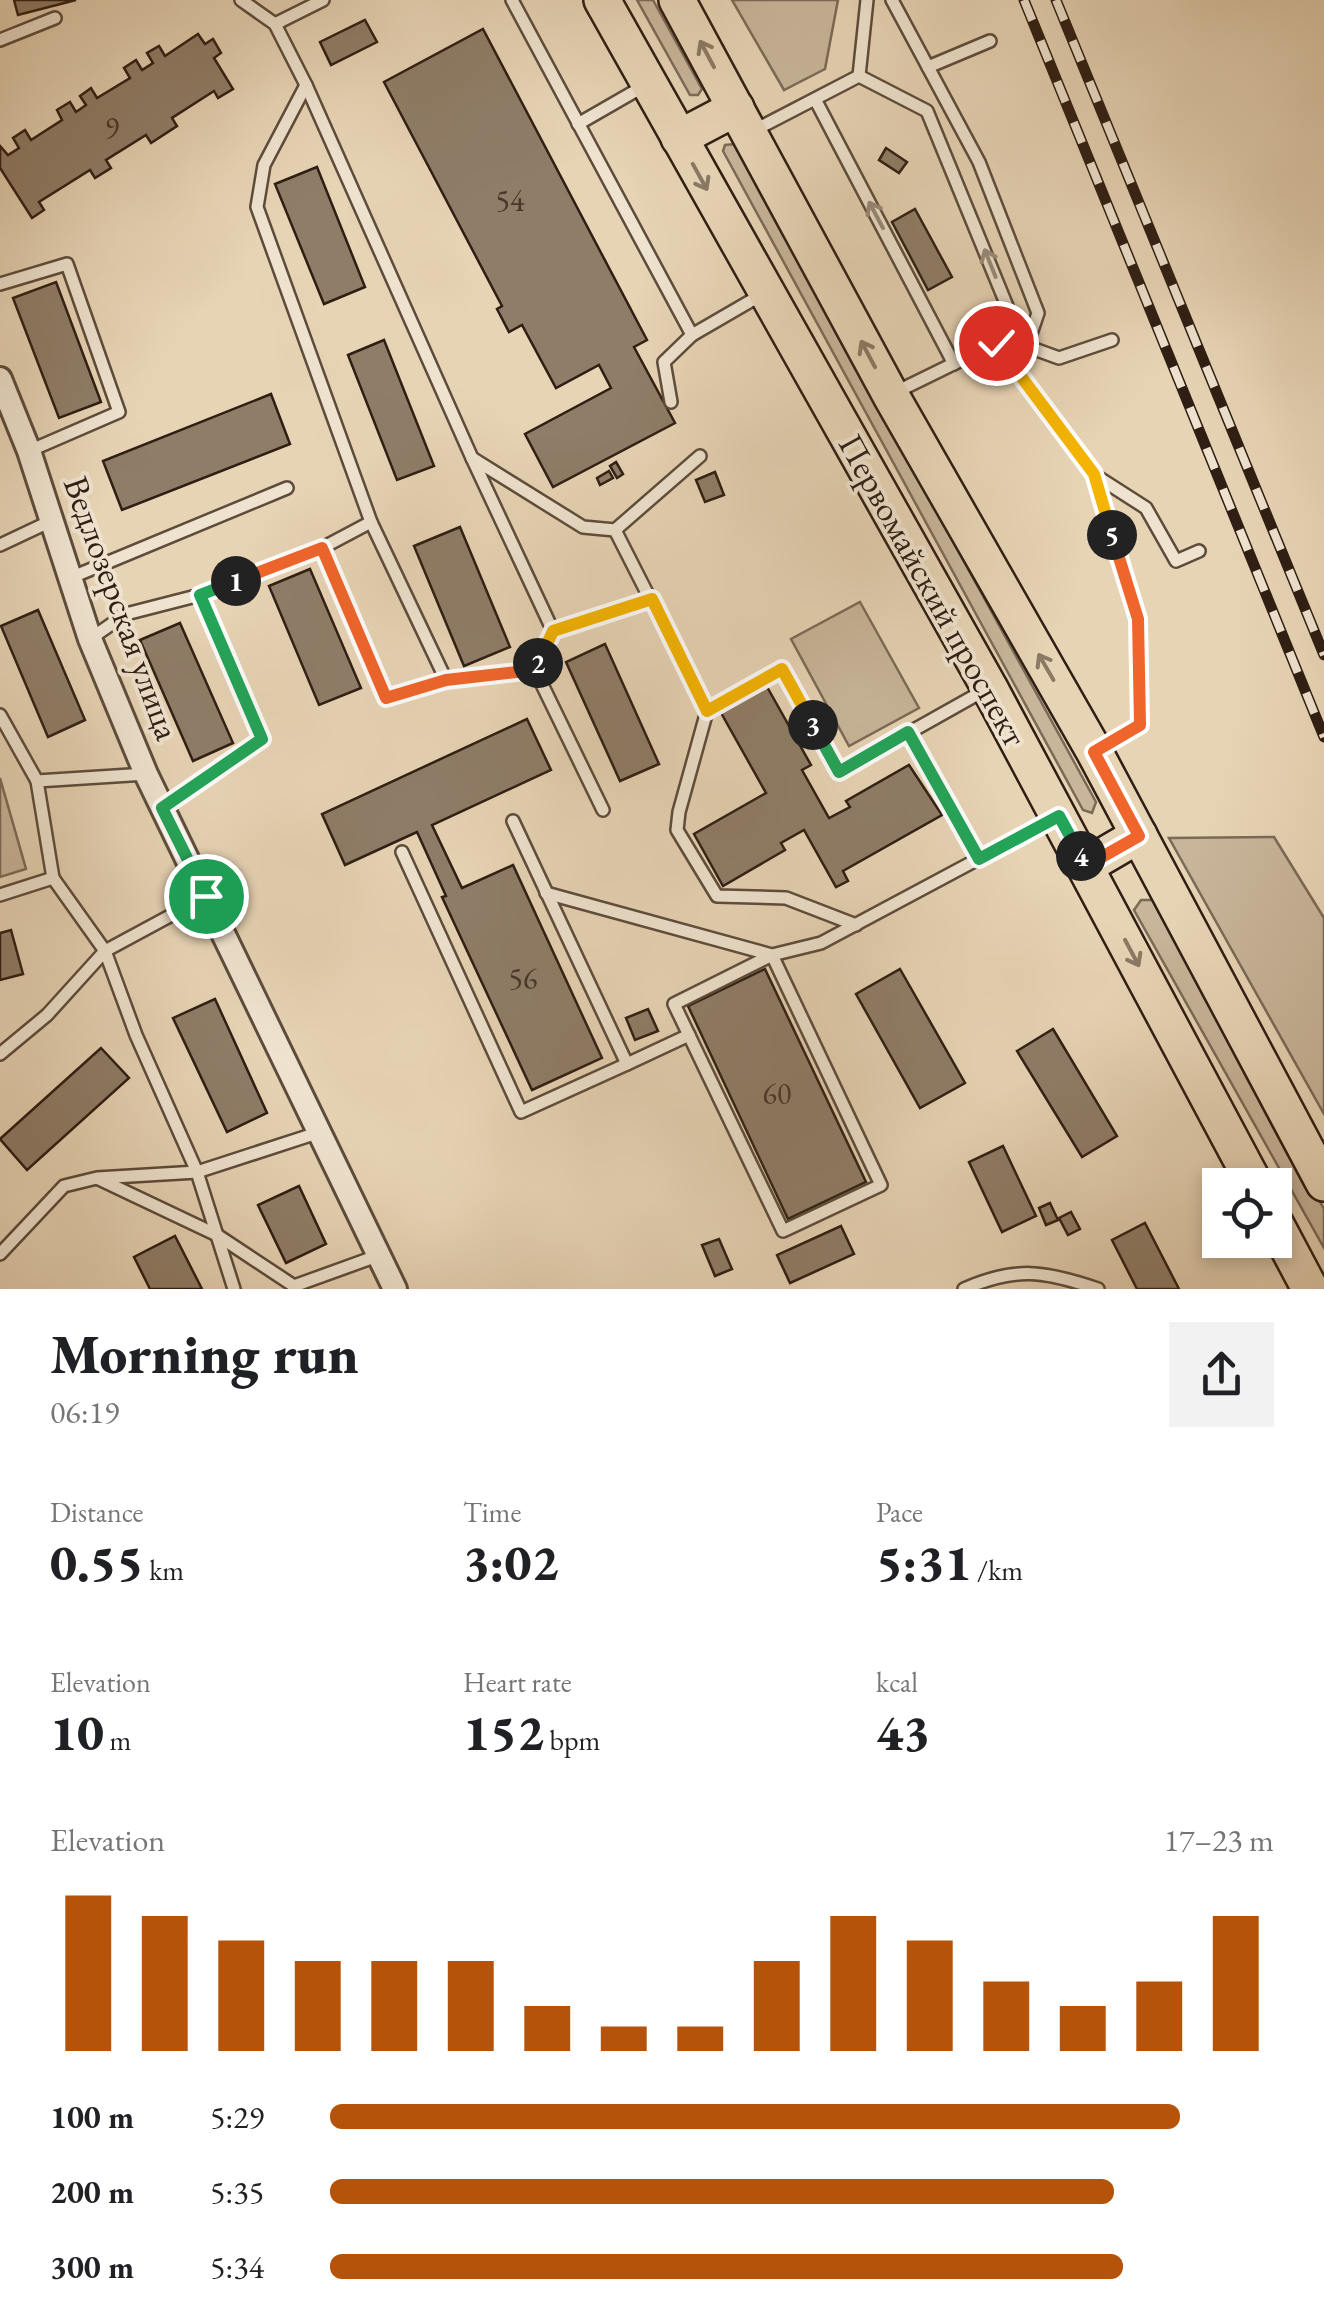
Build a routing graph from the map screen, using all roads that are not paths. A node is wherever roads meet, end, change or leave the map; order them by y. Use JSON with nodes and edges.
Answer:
{"nodes":[{"id":1,"x":242,"y":0,"type":"edge"},
{"id":2,"x":323,"y":0,"type":"edge"},
{"id":3,"x":512,"y":0,"type":"edge"},
{"id":4,"x":602,"y":0,"type":"edge"},
{"id":5,"x":678,"y":0,"type":"edge"},
{"id":6,"x":867,"y":0,"type":"edge"},
{"id":7,"x":892,"y":0,"type":"edge"},
{"id":8,"x":54,"y":18,"type":"dead end"},
{"id":9,"x":274,"y":24,"type":"junction"},
{"id":10,"x":0,"y":40,"type":"edge"},
{"id":11,"x":990,"y":42,"type":"dead end"},
{"id":12,"x":928,"y":67,"type":"junction"},
{"id":13,"x":859,"y":76,"type":"junction"},
{"id":14,"x":648,"y":84,"type":"junction"},
{"id":15,"x":306,"y":86,"type":"junction"},
{"id":16,"x":816,"y":101,"type":"junction"},
{"id":17,"x":742,"y":120,"type":"junction"},
{"id":18,"x":578,"y":124,"type":"junction"},
{"id":19,"x":679,"y":138,"type":"junction"},
{"id":20,"x":0,"y":284,"type":"edge"},
{"id":21,"x":765,"y":293,"type":"junction"},
{"id":22,"x":692,"y":335,"type":"junction"},
{"id":23,"x":1112,"y":340,"type":"dead end"},
{"id":24,"x":996,"y":343,"type":"junction"},
{"id":25,"x":1026,"y":346,"type":"junction"},
{"id":26,"x":954,"y":364,"type":"junction"},
{"id":27,"x":1018,"y":372,"type":"junction"},
{"id":28,"x":0,"y":379,"type":"edge"},
{"id":29,"x":890,"y":394,"type":"junction"},
{"id":30,"x":671,"y":402,"type":"dead end"},
{"id":31,"x":30,"y":452,"type":"junction"},
{"id":32,"x":700,"y":456,"type":"dead end"},
{"id":33,"x":472,"y":458,"type":"junction"},
{"id":34,"x":1094,"y":474,"type":"junction"},
{"id":35,"x":287,"y":488,"type":"dead end"},
{"id":36,"x":52,"y":521,"type":"junction"},
{"id":37,"x":371,"y":522,"type":"junction"},
{"id":38,"x":615,"y":530,"type":"junction"},
{"id":39,"x":0,"y":545,"type":"edge"},
{"id":40,"x":322,"y":548,"type":"junction"},
{"id":41,"x":1199,"y":551,"type":"dead end"},
{"id":42,"x":70,"y":578,"type":"junction"},
{"id":43,"x":200,"y":595,"type":"junction"},
{"id":44,"x":652,"y":599,"type":"junction"},
{"id":45,"x":553,"y":631,"type":"junction"},
{"id":46,"x":90,"y":639,"type":"junction"},
{"id":47,"x":534,"y":670,"type":"junction"},
{"id":48,"x":446,"y":680,"type":"junction"},
{"id":49,"x":990,"y":688,"type":"junction"},
{"id":50,"x":707,"y":711,"type":"junction"},
{"id":51,"x":0,"y":715,"type":"edge"},
{"id":52,"x":908,"y":732,"type":"junction"},
{"id":53,"x":1094,"y":752,"type":"junction"},
{"id":54,"x":146,"y":774,"type":"junction"},
{"id":55,"x":37,"y":781,"type":"junction"},
{"id":56,"x":162,"y":808,"type":"junction"},
{"id":57,"x":603,"y":810,"type":"dead end"},
{"id":58,"x":1059,"y":816,"type":"junction"},
{"id":59,"x":513,"y":821,"type":"dead end"},
{"id":60,"x":1139,"y":836,"type":"junction"},
{"id":61,"x":402,"y":852,"type":"dead end"},
{"id":62,"x":979,"y":859,"type":"junction"},
{"id":63,"x":1086,"y":866,"type":"junction"},
{"id":64,"x":53,"y":878,"type":"junction"},
{"id":65,"x":546,"y":892,"type":"junction"},
{"id":66,"x":0,"y":894,"type":"edge"},
{"id":67,"x":206,"y":896,"type":"junction"},
{"id":68,"x":856,"y":925,"type":"junction"},
{"id":69,"x":104,"y":950,"type":"junction"},
{"id":70,"x":772,"y":955,"type":"junction"},
{"id":71,"x":689,"y":1034,"type":"junction"},
{"id":72,"x":0,"y":1054,"type":"edge"},
{"id":73,"x":626,"y":1064,"type":"junction"},
{"id":74,"x":317,"y":1133,"type":"junction"},
{"id":75,"x":1246,"y":1168,"type":"edge"},
{"id":76,"x":197,"y":1172,"type":"junction"},
{"id":77,"x":97,"y":1178,"type":"junction"},
{"id":78,"x":1324,"y":1182,"type":"edge"},
{"id":79,"x":218,"y":1235,"type":"junction"},
{"id":80,"x":0,"y":1254,"type":"edge"},
{"id":81,"x":1292,"y":1255,"type":"edge"},
{"id":82,"x":377,"y":1256,"type":"junction"},
{"id":83,"x":234,"y":1289,"type":"edge"},
{"id":84,"x":395,"y":1289,"type":"edge"},
{"id":85,"x":964,"y":1289,"type":"edge"},
{"id":86,"x":1098,"y":1289,"type":"edge"},
{"id":87,"x":1310,"y":1289,"type":"edge"}],
"edges":[{"from":1,"to":9,"type":"lane"},
{"from":2,"to":9,"type":"lane"},
{"from":3,"to":18,"type":"lane"},
{"from":4,"to":14,"type":"main road","name":"Первомайский проспект"},
{"from":17,"to":5,"type":"main road","name":"Первомайский проспект","one_way":true},
{"from":6,"to":13,"type":"lane"},
{"from":7,"to":12,"type":"lane"},
{"from":8,"to":10,"type":"lane"},
{"from":9,"to":15,"type":"lane"},
{"from":11,"to":12,"type":"lane"},
{"from":12,"to":25,"type":"lane"},
{"from":13,"to":16,"type":"lane"},
{"from":24,"to":13,"type":"lane","one_way":true},
{"from":14,"to":18,"type":"lane"},
{"from":14,"to":19,"type":"main road","name":"Первомайский проспект"},
{"from":15,"to":33,"type":"lane"},
{"from":15,"to":37,"type":"lane"},
{"from":16,"to":17,"type":"lane"},
{"from":26,"to":16,"type":"lane","one_way":true},
{"from":17,"to":19,"type":"main road"},
{"from":29,"to":17,"type":"main road","name":"Первомайский проспект","one_way":true},
{"from":18,"to":22,"type":"lane"},
{"from":19,"to":21,"type":"main road","name":"Первомайский проспект","one_way":true},
{"from":20,"to":31,"type":"lane"},
{"from":21,"to":22,"type":"lane"},
{"from":21,"to":49,"type":"main road","name":"Первомайский проспект"},
{"from":22,"to":30,"type":"lane"},
{"from":23,"to":25,"type":"lane"},
{"from":24,"to":26,"type":"lane"},
{"from":24,"to":27,"type":"lane"},
{"from":25,"to":27,"type":"lane"},
{"from":26,"to":29,"type":"lane"},
{"from":27,"to":34,"type":"lane"},
{"from":28,"to":31,"type":"street","name":"Ведлозерская улица"},
{"from":53,"to":29,"type":"main road","name":"Первомайский проспект","one_way":true},
{"from":31,"to":36,"type":"street","name":"Ведлозерская улица"},
{"from":32,"to":38,"type":"lane"},
{"from":33,"to":38,"type":"lane"},
{"from":33,"to":45,"type":"lane"},
{"from":34,"to":41,"type":"lane"},
{"from":34,"to":53,"type":"lane"},
{"from":35,"to":42,"type":"lane"},
{"from":36,"to":39,"type":"lane"},
{"from":36,"to":42,"type":"street","name":"Ведлозерская улица"},
{"from":37,"to":40,"type":"lane"},
{"from":37,"to":48,"type":"lane"},
{"from":38,"to":44,"type":"lane"},
{"from":40,"to":43,"type":"lane"},
{"from":40,"to":48,"type":"lane"},
{"from":42,"to":46,"type":"street","name":"Ведлозерская улица"},
{"from":43,"to":46,"type":"lane"},
{"from":43,"to":56,"type":"lane"},
{"from":44,"to":45,"type":"lane"},
{"from":44,"to":50,"type":"lane"},
{"from":45,"to":47,"type":"lane"},
{"from":46,"to":54,"type":"street","name":"Ведлозерская улица"},
{"from":47,"to":48,"type":"lane"},
{"from":47,"to":57,"type":"lane"},
{"from":49,"to":52,"type":"lane"},
{"from":49,"to":58,"type":"main road","name":"Первомайский проспект"},
{"from":50,"to":52,"type":"lane"},
{"from":50,"to":68,"type":"lane"},
{"from":51,"to":55,"type":"lane"},
{"from":52,"to":62,"type":"lane"},
{"from":53,"to":60,"type":"main road","name":"Первомайский проспект"},
{"from":54,"to":55,"type":"lane"},
{"from":54,"to":56,"type":"street","name":"Ведлозерская улица"},
{"from":55,"to":64,"type":"lane"},
{"from":56,"to":67,"type":"street","name":"Ведлозерская улица"},
{"from":58,"to":62,"type":"lane"},
{"from":58,"to":63,"type":"main road","name":"Первомайский проспект"},
{"from":59,"to":65,"type":"lane"},
{"from":60,"to":63,"type":"main road"},
{"from":60,"to":78,"type":"main road","name":"Первомайский проспект"},
{"from":61,"to":73,"type":"lane"},
{"from":62,"to":68,"type":"lane"},
{"from":63,"to":75,"type":"main road","name":"Первомайский проспект","one_way":true},
{"from":64,"to":66,"type":"lane"},
{"from":64,"to":69,"type":"lane"},
{"from":65,"to":70,"type":"lane"},
{"from":65,"to":73,"type":"lane"},
{"from":67,"to":69,"type":"lane"},
{"from":67,"to":74,"type":"street","name":"Ведлозерская улица"},
{"from":68,"to":70,"type":"lane"},
{"from":69,"to":72,"type":"lane"},
{"from":69,"to":76,"type":"lane"},
{"from":70,"to":71,"type":"lane"},
{"from":70,"to":71,"type":"lane"},
{"from":71,"to":73,"type":"lane"},
{"from":74,"to":76,"type":"lane"},
{"from":74,"to":82,"type":"street","name":"Ведлозерская улица"},
{"from":76,"to":77,"type":"lane"},
{"from":76,"to":79,"type":"lane"},
{"from":77,"to":79,"type":"lane"},
{"from":77,"to":80,"type":"lane"},
{"from":79,"to":82,"type":"lane"},
{"from":79,"to":83,"type":"lane"},
{"from":81,"to":87,"type":"main road"},
{"from":82,"to":84,"type":"street","name":"Ведлозерская улица"},
{"from":85,"to":86,"type":"lane"}]}
